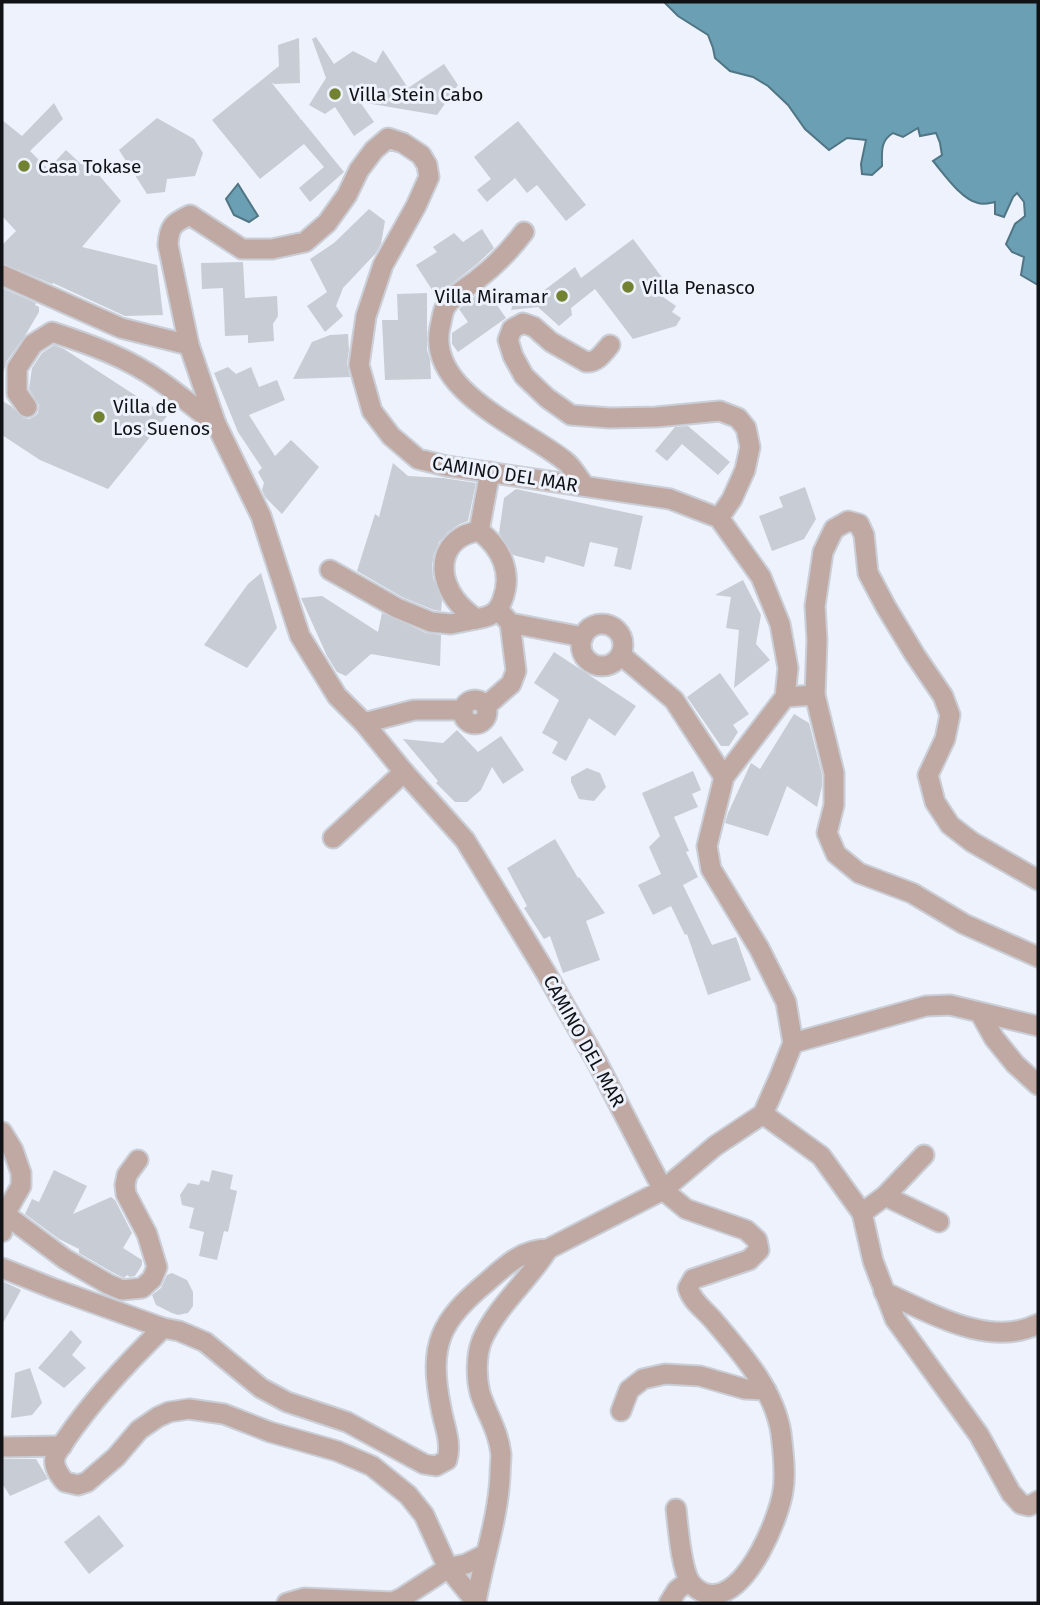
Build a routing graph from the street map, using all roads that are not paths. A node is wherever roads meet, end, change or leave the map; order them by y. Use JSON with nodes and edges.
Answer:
{"nodes":[{"id":1,"x":524,"y":232,"type":"dead end"},
{"id":2,"x":2,"y":275,"type":"edge"},
{"id":3,"x":189,"y":345,"type":"junction"},
{"id":4,"x":610,"y":345,"type":"dead end"},
{"id":5,"x":27,"y":407,"type":"dead end"},
{"id":6,"x":215,"y":424,"type":"junction"},
{"id":7,"x":490,"y":472,"type":"junction"},
{"id":8,"x":584,"y":486,"type":"junction"},
{"id":9,"x":719,"y":518,"type":"junction"},
{"id":10,"x":480,"y":531,"type":"junction"},
{"id":11,"x":330,"y":570,"type":"dead end"},
{"id":12,"x":504,"y":617,"type":"junction"},
{"id":13,"x":476,"y":619,"type":"junction"},
{"id":14,"x":583,"y":637,"type":"junction"},
{"id":15,"x":621,"y":655,"type":"junction"},
{"id":16,"x":815,"y":695,"type":"junction"},
{"id":17,"x":785,"y":697,"type":"junction"},
{"id":18,"x":363,"y":723,"type":"junction"},
{"id":19,"x":404,"y":772,"type":"junction"},
{"id":20,"x":724,"y":778,"type":"junction"},
{"id":21,"x":333,"y":838,"type":"dead end"},
{"id":22,"x":1038,"y":880,"type":"edge"},
{"id":23,"x":1038,"y":957,"type":"edge"},
{"id":24,"x":981,"y":1013,"type":"junction"},
{"id":25,"x":1038,"y":1026,"type":"edge"},
{"id":26,"x":793,"y":1043,"type":"junction"},
{"id":27,"x":1038,"y":1085,"type":"edge"},
{"id":28,"x":763,"y":1114,"type":"junction"},
{"id":29,"x":2,"y":1132,"type":"edge"},
{"id":30,"x":924,"y":1155,"type":"dead end"},
{"id":31,"x":138,"y":1160,"type":"dead end"},
{"id":32,"x":663,"y":1190,"type":"junction"},
{"id":33,"x":885,"y":1196,"type":"junction"},
{"id":34,"x":862,"y":1213,"type":"junction"},
{"id":35,"x":2,"y":1219,"type":"edge"},
{"id":36,"x":939,"y":1222,"type":"dead end"},
{"id":37,"x":548,"y":1249,"type":"junction"},
{"id":38,"x":2,"y":1268,"type":"edge"},
{"id":39,"x":884,"y":1292,"type":"junction"},
{"id":40,"x":1038,"y":1324,"type":"edge"},
{"id":41,"x":163,"y":1328,"type":"junction"},
{"id":42,"x":766,"y":1390,"type":"junction"},
{"id":43,"x":621,"y":1411,"type":"dead end"},
{"id":44,"x":62,"y":1446,"type":"junction"},
{"id":45,"x":2,"y":1447,"type":"edge"},
{"id":46,"x":1038,"y":1501,"type":"edge"},
{"id":47,"x":676,"y":1509,"type":"dead end"},
{"id":48,"x":486,"y":1554,"type":"junction"},
{"id":49,"x":448,"y":1567,"type":"junction"},
{"id":50,"x":689,"y":1581,"type":"junction"},
{"id":51,"x":289,"y":1603,"type":"edge"},
{"id":52,"x":476,"y":1603,"type":"edge"},
{"id":53,"x":669,"y":1603,"type":"edge"}],
"edges":[{"from":1,"to":8,"type":"street"},
{"from":2,"to":3,"type":"street"},
{"from":3,"to":6,"type":"street","name":"CAMINO DEL MAR"},
{"from":3,"to":7,"type":"street","name":"CAMINO DEL MAR"},
{"from":4,"to":9,"type":"street"},
{"from":5,"to":6,"type":"street"},
{"from":6,"to":18,"type":"street","name":"CAMINO DEL MAR"},
{"from":7,"to":8,"type":"street","name":"CAMINO DEL MAR"},
{"from":7,"to":10,"type":"street"},
{"from":8,"to":9,"type":"street","name":"CAMINO DEL MAR"},
{"from":9,"to":17,"type":"street"},
{"from":10,"to":12,"type":"street"},
{"from":10,"to":13,"type":"street"},
{"from":11,"to":13,"type":"street"},
{"from":12,"to":13,"type":"street"},
{"from":12,"to":14,"type":"street"},
{"from":12,"to":18,"type":"street"},
{"from":14,"to":15,"type":"street"},
{"from":14,"to":15,"type":"street"},
{"from":15,"to":20,"type":"street"},
{"from":16,"to":17,"type":"street"},
{"from":16,"to":22,"type":"street"},
{"from":16,"to":23,"type":"street"},
{"from":17,"to":20,"type":"street"},
{"from":18,"to":19,"type":"street","name":"CAMINO DEL MAR"},
{"from":19,"to":21,"type":"street"},
{"from":19,"to":32,"type":"street","name":"CAMINO DEL MAR"},
{"from":20,"to":26,"type":"street"},
{"from":24,"to":25,"type":"street"},
{"from":24,"to":26,"type":"street"},
{"from":24,"to":27,"type":"street"},
{"from":26,"to":28,"type":"street"},
{"from":28,"to":32,"type":"street"},
{"from":28,"to":34,"type":"street"},
{"from":29,"to":35,"type":"street"},
{"from":30,"to":33,"type":"street"},
{"from":31,"to":35,"type":"street"},
{"from":32,"to":37,"type":"street"},
{"from":32,"to":42,"type":"street"},
{"from":33,"to":34,"type":"street"},
{"from":33,"to":36,"type":"street"},
{"from":34,"to":39,"type":"street"},
{"from":37,"to":41,"type":"street"},
{"from":37,"to":48,"type":"street"},
{"from":38,"to":41,"type":"street"},
{"from":39,"to":40,"type":"street"},
{"from":39,"to":46,"type":"street"},
{"from":41,"to":44,"type":"street"},
{"from":42,"to":43,"type":"street"},
{"from":42,"to":50,"type":"street"},
{"from":44,"to":45,"type":"street"},
{"from":44,"to":49,"type":"street"},
{"from":47,"to":50,"type":"street"},
{"from":48,"to":49,"type":"street"},
{"from":48,"to":52,"type":"street"},
{"from":49,"to":51,"type":"street"},
{"from":49,"to":52,"type":"street"},
{"from":50,"to":53,"type":"street"}]}
